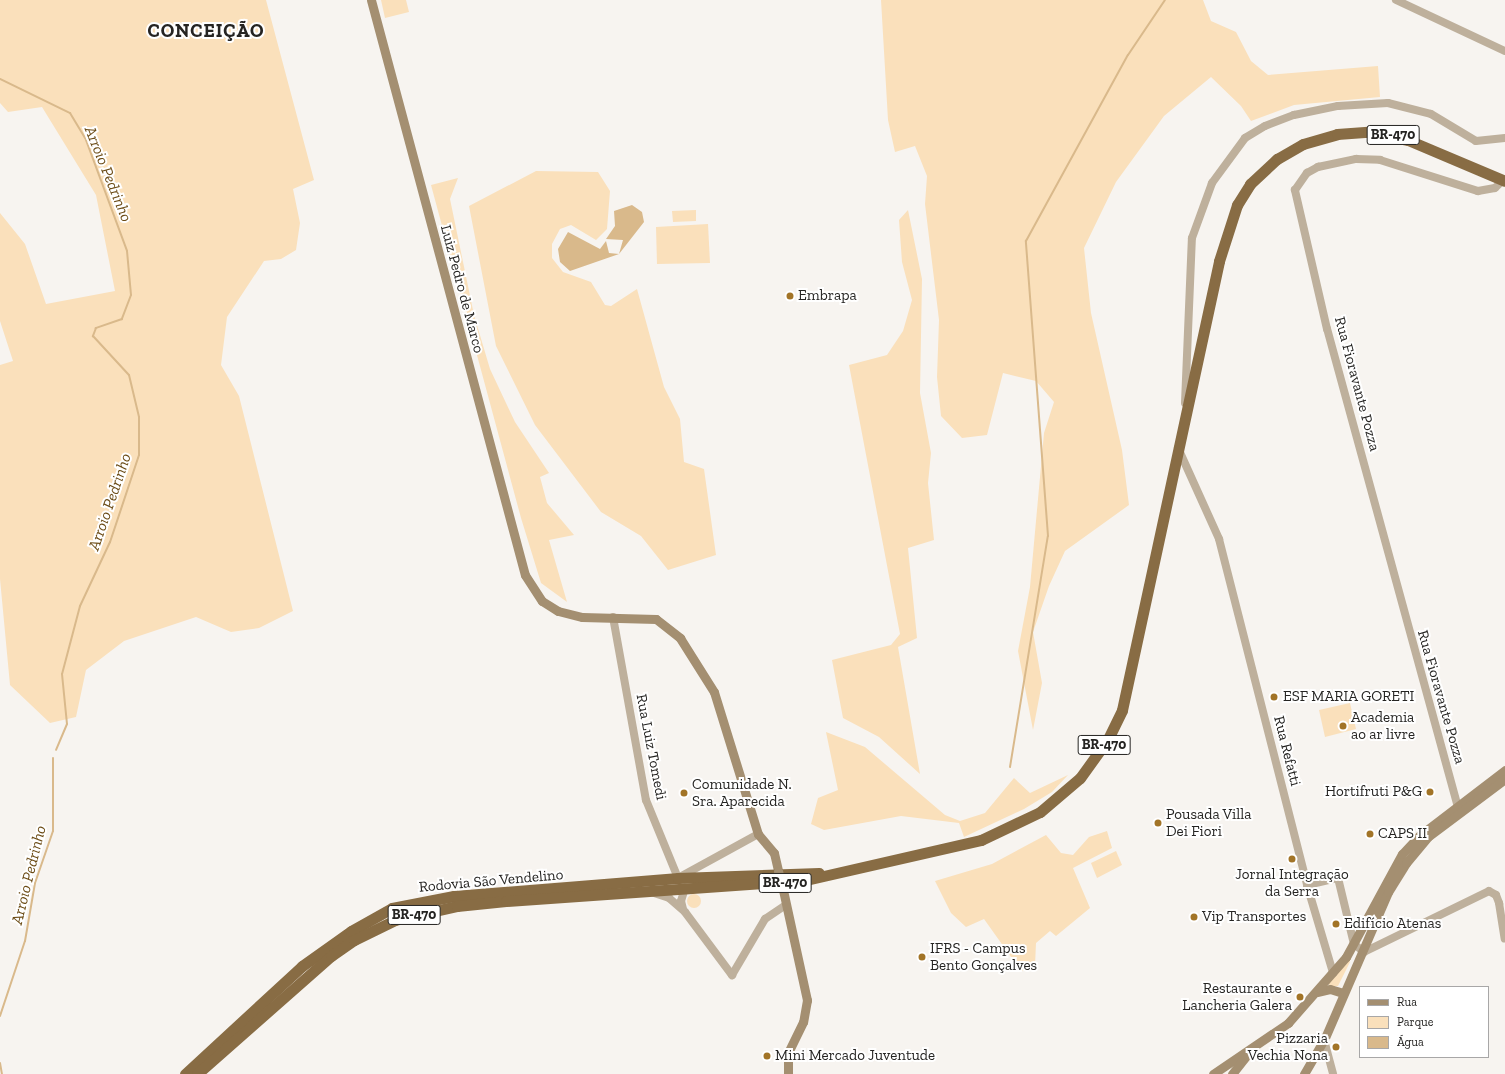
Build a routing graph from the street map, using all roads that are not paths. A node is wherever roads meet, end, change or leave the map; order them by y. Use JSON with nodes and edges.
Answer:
{"nodes":[{"id":1,"x":371,"y":0,"type":"edge"},
{"id":2,"x":1396,"y":0,"type":"edge"},
{"id":3,"x":1505,"y":51,"type":"edge"},
{"id":4,"x":1505,"y":138,"type":"edge"},
{"id":5,"x":1504,"y":180,"type":"edge"},
{"id":6,"x":1184,"y":422,"type":"junction"},
{"id":7,"x":1178,"y":448,"type":"junction"},
{"id":8,"x":613,"y":617,"type":"junction"},
{"id":9,"x":1505,"y":770,"type":"edge"},
{"id":10,"x":1505,"y":779,"type":"edge"},
{"id":11,"x":1458,"y":809,"type":"junction"},
{"id":12,"x":758,"y":834,"type":"junction"},
{"id":13,"x":836,"y":874,"type":"junction"},
{"id":14,"x":678,"y":878,"type":"junction"},
{"id":15,"x":1307,"y":885,"type":"junction"},
{"id":16,"x":685,"y":888,"type":"junction"},
{"id":17,"x":643,"y":891,"type":"junction"},
{"id":18,"x":786,"y":905,"type":"junction"},
{"id":19,"x":685,"y":912,"type":"junction"},
{"id":20,"x":1505,"y":939,"type":"edge"},
{"id":21,"x":1354,"y":944,"type":"junction"},
{"id":22,"x":1362,"y":951,"type":"junction"},
{"id":23,"x":1333,"y":973,"type":"junction"},
{"id":24,"x":1318,"y":992,"type":"junction"},
{"id":25,"x":1343,"y":993,"type":"junction"},
{"id":26,"x":1324,"y":1040,"type":"junction"},
{"id":27,"x":1252,"y":1049,"type":"junction"},
{"id":28,"x":1314,"y":1058,"type":"junction"},
{"id":29,"x":1331,"y":1066,"type":"junction"},
{"id":30,"x":185,"y":1074,"type":"edge"},
{"id":31,"x":197,"y":1074,"type":"edge"},
{"id":32,"x":788,"y":1074,"type":"edge"},
{"id":33,"x":1213,"y":1074,"type":"edge"},
{"id":34,"x":1232,"y":1074,"type":"edge"},
{"id":35,"x":1304,"y":1074,"type":"edge"},
{"id":36,"x":1333,"y":1074,"type":"edge"}],
"edges":[{"from":1,"to":8,"type":"main road","name":"Luiz Pedro de Marco"},
{"from":2,"to":3,"type":"street"},
{"from":4,"to":6,"type":"street"},
{"from":5,"to":6,"type":"highway","number":"BR-470"},
{"from":5,"to":11,"type":"street","name":"Rua Fioravante Pozza"},
{"from":6,"to":7,"type":"highway","number":"BR-470"},
{"from":7,"to":13,"type":"highway","number":"BR-470"},
{"from":7,"to":15,"type":"street","name":"Rua Refatti"},
{"from":8,"to":12,"type":"main road","name":"Luiz Pedro de Marco"},
{"from":8,"to":14,"type":"street","name":"Rua Luiz Tomedi"},
{"from":9,"to":11,"type":"main road"},
{"from":10,"to":11,"type":"main road"},
{"from":11,"to":21,"type":"main road"},
{"from":11,"to":22,"type":"main road"},
{"from":12,"to":14,"type":"street"},
{"from":12,"to":18,"type":"main road","bridge":true},
{"from":13,"to":14,"type":"highway","name":"Rodovia São Vendelino","number":"BR-470"},
{"from":13,"to":16,"type":"highway","number":"BR-470"},
{"from":14,"to":30,"type":"highway","name":"Rodovia São Vendelino","number":"BR-470"},
{"from":15,"to":21,"type":"street"},
{"from":15,"to":23,"type":"street","name":"Rua Refatti"},
{"from":16,"to":17,"type":"highway","number":"BR-470"},
{"from":16,"to":19,"type":"street"},
{"from":17,"to":19,"type":"street"},
{"from":17,"to":31,"type":"highway","number":"BR-470"},
{"from":18,"to":19,"type":"street"},
{"from":18,"to":32,"type":"main road"},
{"from":20,"to":22,"type":"street"},
{"from":21,"to":22,"type":"street"},
{"from":21,"to":23,"type":"main road"},
{"from":22,"to":25,"type":"main road"},
{"from":23,"to":24,"type":"main road"},
{"from":24,"to":25,"type":"main road"},
{"from":24,"to":27,"type":"main road"},
{"from":25,"to":26,"type":"main road"},
{"from":26,"to":28,"type":"main road"},
{"from":26,"to":29,"type":"street"},
{"from":27,"to":33,"type":"main road"},
{"from":27,"to":34,"type":"main road"},
{"from":28,"to":29,"type":"street"},
{"from":28,"to":35,"type":"main road"},
{"from":29,"to":36,"type":"street"}]}
